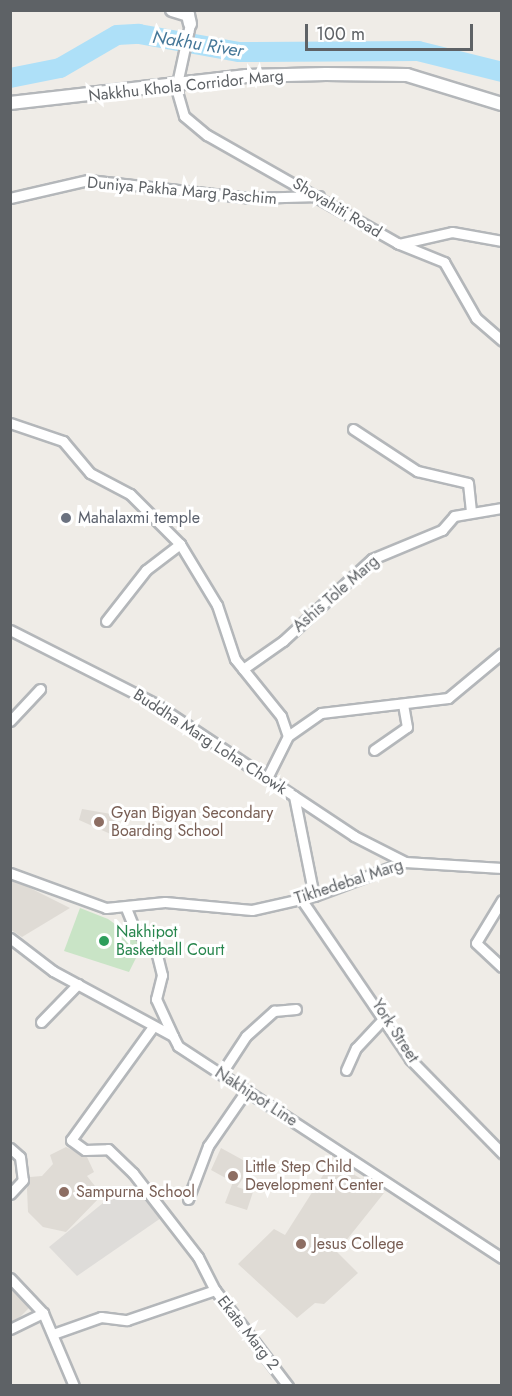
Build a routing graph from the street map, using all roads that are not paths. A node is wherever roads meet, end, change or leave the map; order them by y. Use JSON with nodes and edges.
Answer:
{"nodes":[{"id":1,"x":183,"y":15,"type":"edge"},
{"id":2,"x":177,"y":83,"type":"junction"},
{"id":3,"x":10,"y":102,"type":"edge"},
{"id":4,"x":501,"y":104,"type":"edge"},
{"id":5,"x":319,"y":196,"type":"junction"},
{"id":6,"x":10,"y":198,"type":"edge"},
{"id":7,"x":501,"y":241,"type":"edge"},
{"id":8,"x":399,"y":244,"type":"junction"},
{"id":9,"x":501,"y":341,"type":"edge"},
{"id":10,"x":10,"y":423,"type":"edge"},
{"id":11,"x":353,"y":429,"type":"dead end"},
{"id":12,"x":501,"y":508,"type":"edge"},
{"id":13,"x":471,"y":512,"type":"junction"},
{"id":14,"x":180,"y":544,"type":"junction"},
{"id":15,"x":106,"y":621,"type":"dead end"},
{"id":16,"x":10,"y":630,"type":"edge"},
{"id":17,"x":501,"y":653,"type":"edge"},
{"id":18,"x":243,"y":669,"type":"junction"},
{"id":19,"x":40,"y":689,"type":"dead end"},
{"id":20,"x":403,"y":705,"type":"junction"},
{"id":21,"x":10,"y":721,"type":"edge"},
{"id":22,"x":288,"y":736,"type":"junction"},
{"id":23,"x":374,"y":750,"type":"dead end"},
{"id":24,"x":268,"y":776,"type":"junction"},
{"id":25,"x":294,"y":796,"type":"junction"},
{"id":26,"x":405,"y":862,"type":"junction"},
{"id":27,"x":501,"y":868,"type":"edge"},
{"id":28,"x":10,"y":873,"type":"edge"},
{"id":29,"x":314,"y":896,"type":"junction"},
{"id":30,"x":301,"y":899,"type":"junction"},
{"id":31,"x":501,"y":900,"type":"edge"},
{"id":32,"x":126,"y":908,"type":"junction"},
{"id":33,"x":10,"y":938,"type":"edge"},
{"id":34,"x":501,"y":967,"type":"edge"},
{"id":35,"x":78,"y":984,"type":"junction"},
{"id":36,"x":296,"y":1010,"type":"dead end"},
{"id":37,"x":385,"y":1017,"type":"junction"},
{"id":38,"x":41,"y":1022,"type":"dead end"},
{"id":39,"x":152,"y":1028,"type":"junction"},
{"id":40,"x":173,"y":1036,"type":"junction"},
{"id":41,"x":346,"y":1070,"type":"dead end"},
{"id":42,"x":221,"y":1074,"type":"junction"},
{"id":43,"x":246,"y":1090,"type":"junction"},
{"id":44,"x":10,"y":1148,"type":"edge"},
{"id":45,"x":501,"y":1153,"type":"edge"},
{"id":46,"x":10,"y":1194,"type":"edge"},
{"id":47,"x":188,"y":1199,"type":"dead end"},
{"id":48,"x":501,"y":1258,"type":"edge"},
{"id":49,"x":10,"y":1278,"type":"edge"},
{"id":50,"x":215,"y":1290,"type":"junction"},
{"id":51,"x":43,"y":1313,"type":"junction"},
{"id":52,"x":10,"y":1329,"type":"edge"},
{"id":53,"x":53,"y":1334,"type":"junction"},
{"id":54,"x":74,"y":1386,"type":"edge"},
{"id":55,"x":288,"y":1386,"type":"edge"}],
"edges":[{"from":1,"to":2,"type":"street"},
{"from":2,"to":3,"type":"street","name":"Nakkhu Khola Corridor Marg"},
{"from":2,"to":4,"type":"street","name":"Nakkhu Khola Corridor Marg"},
{"from":2,"to":5,"type":"street","name":"Shovahiti Road"},
{"from":5,"to":6,"type":"street","name":"Duniya Pakha Marg Paschim"},
{"from":5,"to":8,"type":"street","name":"Shovahiti Road"},
{"from":7,"to":8,"type":"street"},
{"from":8,"to":9,"type":"street","name":"Shovahiti Road"},
{"from":10,"to":14,"type":"street"},
{"from":11,"to":13,"type":"street"},
{"from":12,"to":13,"type":"street","name":"Ashis Tole Marg"},
{"from":13,"to":18,"type":"street","name":"Ashis Tole Marg"},
{"from":14,"to":15,"type":"street"},
{"from":14,"to":18,"type":"street"},
{"from":16,"to":24,"type":"street","name":"Buddha Marg Loha Chowk"},
{"from":17,"to":20,"type":"street"},
{"from":18,"to":22,"type":"street"},
{"from":19,"to":21,"type":"street"},
{"from":20,"to":22,"type":"street"},
{"from":20,"to":23,"type":"street"},
{"from":22,"to":24,"type":"street"},
{"from":24,"to":25,"type":"street","name":"Buddha Marg Loha Chowk"},
{"from":25,"to":26,"type":"street","name":"Buddha Marg Loha Chowk"},
{"from":25,"to":29,"type":"street"},
{"from":26,"to":27,"type":"street","name":"Tikhedebal Marg"},
{"from":26,"to":29,"type":"street","name":"Tikhedebal Marg"},
{"from":28,"to":32,"type":"street","name":"Tikhedebal Marg"},
{"from":29,"to":30,"type":"street","name":"Tikhedebal Marg"},
{"from":30,"to":32,"type":"street","name":"Tikhedebal Marg"},
{"from":30,"to":37,"type":"street","name":"York Street"},
{"from":31,"to":34,"type":"street"},
{"from":32,"to":40,"type":"street"},
{"from":33,"to":35,"type":"street","name":"Nakhipot Line"},
{"from":35,"to":38,"type":"street"},
{"from":35,"to":39,"type":"street","name":"Nakhipot Line"},
{"from":36,"to":42,"type":"street"},
{"from":37,"to":41,"type":"street"},
{"from":37,"to":45,"type":"street","name":"York Street"},
{"from":39,"to":40,"type":"street","name":"Nakhipot Line"},
{"from":39,"to":50,"type":"street"},
{"from":40,"to":42,"type":"street","name":"Nakhipot Line"},
{"from":42,"to":43,"type":"street","name":"Nakhipot Line"},
{"from":43,"to":47,"type":"street"},
{"from":43,"to":48,"type":"street","name":"Nakhipot Line"},
{"from":44,"to":46,"type":"street"},
{"from":49,"to":51,"type":"street"},
{"from":50,"to":53,"type":"street","name":"Ekata Marg 2"},
{"from":50,"to":55,"type":"street","name":"Ekata Marg 2"},
{"from":51,"to":52,"type":"street"},
{"from":51,"to":53,"type":"street"},
{"from":53,"to":54,"type":"street"}]}
